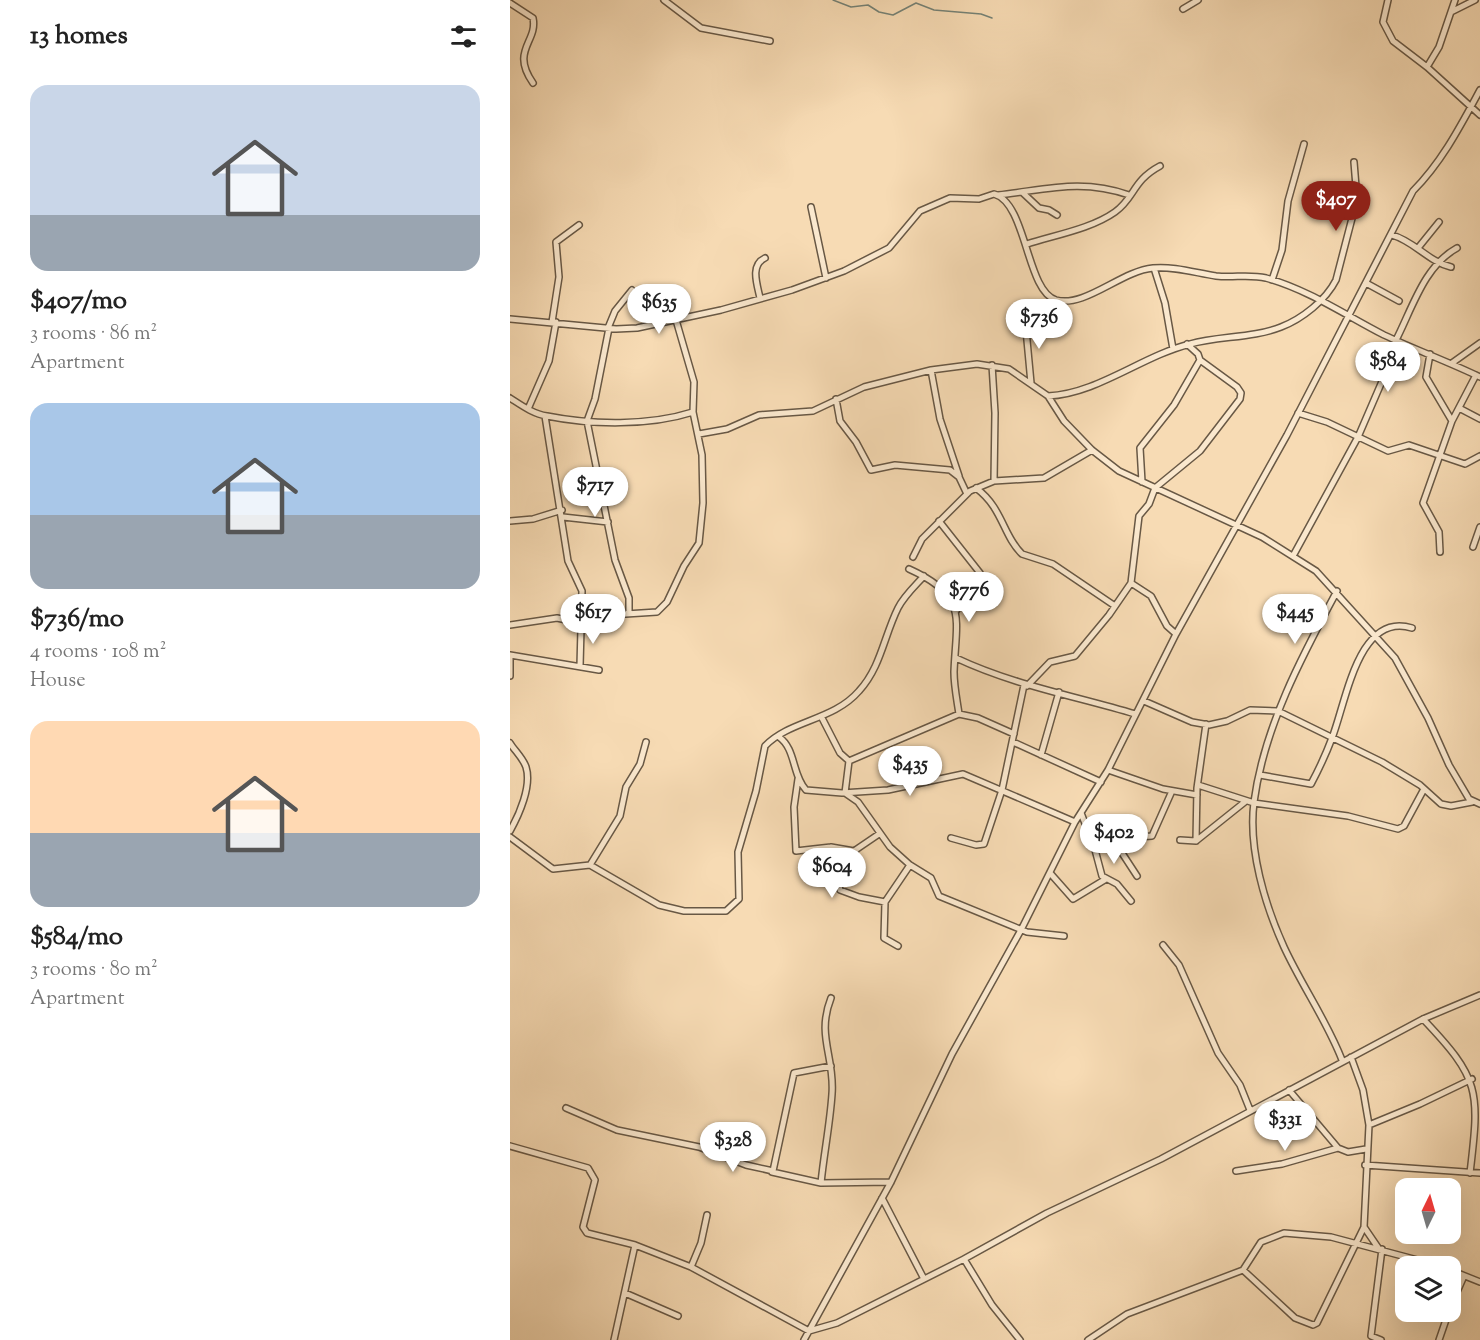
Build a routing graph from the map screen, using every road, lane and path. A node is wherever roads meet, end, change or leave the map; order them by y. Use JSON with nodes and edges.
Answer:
{"nodes":[{"id":1,"x":664,"y":0,"type":"edge"},
{"id":2,"x":1198,"y":0,"type":"edge"},
{"id":3,"x":1388,"y":0,"type":"edge"},
{"id":4,"x":1455,"y":0,"type":"edge"},
{"id":5,"x":1475,"y":0,"type":"edge"},
{"id":6,"x":510,"y":3,"type":"edge"},
{"id":7,"x":1183,"y":9,"type":"dead end"},
{"id":8,"x":1451,"y":12,"type":"junction"},
{"id":9,"x":770,"y":41,"type":"dead end"},
{"id":10,"x":1427,"y":67,"type":"junction"},
{"id":11,"x":533,"y":84,"type":"dead end"},
{"id":12,"x":1480,"y":90,"type":"edge"},
{"id":13,"x":1471,"y":107,"type":"junction"},
{"id":14,"x":1480,"y":115,"type":"edge"},
{"id":15,"x":1304,"y":144,"type":"dead end"},
{"id":16,"x":1354,"y":162,"type":"dead end"},
{"id":17,"x":1160,"y":166,"type":"dead end"},
{"id":18,"x":1021,"y":192,"type":"junction"},
{"id":19,"x":998,"y":195,"type":"junction"},
{"id":20,"x":1129,"y":195,"type":"junction"},
{"id":21,"x":811,"y":207,"type":"dead end"},
{"id":22,"x":1057,"y":215,"type":"dead end"},
{"id":23,"x":1440,"y":222,"type":"dead end"},
{"id":24,"x":579,"y":225,"type":"dead end"},
{"id":25,"x":1392,"y":235,"type":"junction"},
{"id":26,"x":1027,"y":244,"type":"junction"},
{"id":27,"x":1418,"y":248,"type":"junction"},
{"id":28,"x":1457,"y":248,"type":"dead end"},
{"id":29,"x":765,"y":258,"type":"dead end"},
{"id":30,"x":1438,"y":262,"type":"junction"},
{"id":31,"x":1451,"y":267,"type":"dead end"},
{"id":32,"x":1154,"y":268,"type":"junction"},
{"id":33,"x":826,"y":278,"type":"junction"},
{"id":34,"x":1272,"y":280,"type":"junction"},
{"id":35,"x":1366,"y":283,"type":"junction"},
{"id":36,"x":632,"y":290,"type":"dead end"},
{"id":37,"x":760,"y":298,"type":"junction"},
{"id":38,"x":1321,"y":300,"type":"junction"},
{"id":39,"x":1400,"y":301,"type":"dead end"},
{"id":40,"x":1348,"y":313,"type":"junction"},
{"id":41,"x":510,"y":319,"type":"edge"},
{"id":42,"x":1025,"y":319,"type":"dead end"},
{"id":43,"x":676,"y":320,"type":"junction"},
{"id":44,"x":554,"y":322,"type":"junction"},
{"id":45,"x":608,"y":328,"type":"junction"},
{"id":46,"x":1398,"y":341,"type":"junction"},
{"id":47,"x":1480,"y":343,"type":"edge"},
{"id":48,"x":1187,"y":344,"type":"junction"},
{"id":49,"x":1173,"y":349,"type":"junction"},
{"id":50,"x":1430,"y":354,"type":"junction"},
{"id":51,"x":1200,"y":360,"type":"junction"},
{"id":52,"x":1452,"y":363,"type":"junction"},
{"id":53,"x":993,"y":365,"type":"junction"},
{"id":54,"x":931,"y":370,"type":"junction"},
{"id":55,"x":1478,"y":376,"type":"edge"},
{"id":56,"x":1031,"y":383,"type":"junction"},
{"id":57,"x":1048,"y":396,"type":"junction"},
{"id":58,"x":510,"y":398,"type":"edge"},
{"id":59,"x":836,"y":399,"type":"junction"},
{"id":60,"x":1459,"y":408,"type":"junction"},
{"id":61,"x":528,"y":410,"type":"junction"},
{"id":62,"x":693,"y":412,"type":"junction"},
{"id":63,"x":1298,"y":413,"type":"junction"},
{"id":64,"x":545,"y":416,"type":"junction"},
{"id":65,"x":1480,"y":419,"type":"edge"},
{"id":66,"x":587,"y":421,"type":"junction"},
{"id":67,"x":1452,"y":421,"type":"junction"},
{"id":68,"x":699,"y":434,"type":"junction"},
{"id":69,"x":1358,"y":436,"type":"junction"},
{"id":70,"x":1092,"y":450,"type":"junction"},
{"id":71,"x":1440,"y":454,"type":"junction"},
{"id":72,"x":1480,"y":456,"type":"edge"},
{"id":73,"x":959,"y":477,"type":"junction"},
{"id":74,"x":994,"y":481,"type":"junction"},
{"id":75,"x":1142,"y":483,"type":"junction"},
{"id":76,"x":976,"y":488,"type":"junction"},
{"id":77,"x":1155,"y":488,"type":"junction"},
{"id":78,"x":967,"y":494,"type":"junction"},
{"id":79,"x":561,"y":510,"type":"junction"},
{"id":80,"x":563,"y":517,"type":"junction"},
{"id":81,"x":510,"y":521,"type":"edge"},
{"id":82,"x":939,"y":521,"type":"junction"},
{"id":83,"x":608,"y":522,"type":"junction"},
{"id":84,"x":1236,"y":525,"type":"junction"},
{"id":85,"x":1480,"y":527,"type":"edge"},
{"id":86,"x":1473,"y":547,"type":"dead end"},
{"id":87,"x":1440,"y":552,"type":"dead end"},
{"id":88,"x":1293,"y":556,"type":"junction"},
{"id":89,"x":913,"y":557,"type":"dead end"},
{"id":90,"x":909,"y":569,"type":"dead end"},
{"id":91,"x":924,"y":576,"type":"junction"},
{"id":92,"x":1131,"y":583,"type":"junction"},
{"id":93,"x":1337,"y":591,"type":"junction"},
{"id":94,"x":1115,"y":606,"type":"junction"},
{"id":95,"x":956,"y":611,"type":"junction"},
{"id":96,"x":629,"y":613,"type":"junction"},
{"id":97,"x":581,"y":623,"type":"junction"},
{"id":98,"x":510,"y":625,"type":"edge"},
{"id":99,"x":1412,"y":628,"type":"dead end"},
{"id":100,"x":1176,"y":633,"type":"junction"},
{"id":101,"x":1375,"y":635,"type":"junction"},
{"id":102,"x":510,"y":655,"type":"edge"},
{"id":103,"x":956,"y":658,"type":"junction"},
{"id":104,"x":580,"y":666,"type":"junction"},
{"id":105,"x":599,"y":670,"type":"dead end"},
{"id":106,"x":510,"y":676,"type":"edge"},
{"id":107,"x":1026,"y":686,"type":"junction"},
{"id":108,"x":1059,"y":692,"type":"junction"},
{"id":109,"x":1144,"y":701,"type":"junction"},
{"id":110,"x":1278,"y":711,"type":"junction"},
{"id":111,"x":958,"y":714,"type":"junction"},
{"id":112,"x":1135,"y":714,"type":"junction"},
{"id":113,"x":822,"y":718,"type":"junction"},
{"id":114,"x":1206,"y":724,"type":"junction"},
{"id":115,"x":1014,"y":734,"type":"junction"},
{"id":116,"x":779,"y":737,"type":"junction"},
{"id":117,"x":1332,"y":738,"type":"junction"},
{"id":118,"x":646,"y":742,"type":"dead end"},
{"id":119,"x":1013,"y":742,"type":"junction"},
{"id":120,"x":510,"y":743,"type":"edge"},
{"id":121,"x":1041,"y":755,"type":"junction"},
{"id":122,"x":849,"y":761,"type":"junction"},
{"id":123,"x":1108,"y":770,"type":"junction"},
{"id":124,"x":1260,"y":775,"type":"junction"},
{"id":125,"x":798,"y":779,"type":"junction"},
{"id":126,"x":1101,"y":782,"type":"junction"},
{"id":127,"x":1198,"y":785,"type":"junction"},
{"id":128,"x":1424,"y":789,"type":"junction"},
{"id":129,"x":1002,"y":790,"type":"junction"},
{"id":130,"x":1172,"y":791,"type":"junction"},
{"id":131,"x":845,"y":793,"type":"junction"},
{"id":132,"x":1197,"y":795,"type":"junction"},
{"id":133,"x":1246,"y":801,"type":"junction"},
{"id":134,"x":1472,"y":802,"type":"junction"},
{"id":135,"x":1254,"y":803,"type":"junction"},
{"id":136,"x":1480,"y":804,"type":"edge"},
{"id":137,"x":1082,"y":813,"type":"junction"},
{"id":138,"x":1075,"y":822,"type":"junction"},
{"id":139,"x":510,"y":831,"type":"edge"},
{"id":140,"x":879,"y":834,"type":"junction"},
{"id":141,"x":510,"y":837,"type":"edge"},
{"id":142,"x":951,"y":838,"type":"dead end"},
{"id":143,"x":1180,"y":840,"type":"dead end"},
{"id":144,"x":1196,"y":841,"type":"junction"},
{"id":145,"x":1121,"y":842,"type":"junction"},
{"id":146,"x":1094,"y":846,"type":"junction"},
{"id":147,"x":831,"y":847,"type":"junction"},
{"id":148,"x":910,"y":865,"type":"junction"},
{"id":149,"x":590,"y":866,"type":"junction"},
{"id":150,"x":1050,"y":873,"type":"junction"},
{"id":151,"x":1137,"y":876,"type":"dead end"},
{"id":152,"x":1106,"y":879,"type":"junction"},
{"id":153,"x":1131,"y":901,"type":"dead end"},
{"id":154,"x":885,"y":903,"type":"junction"},
{"id":155,"x":1021,"y":930,"type":"junction"},
{"id":156,"x":1064,"y":936,"type":"dead end"},
{"id":157,"x":898,"y":945,"type":"dead end"},
{"id":158,"x":1163,"y":945,"type":"dead end"},
{"id":159,"x":1480,"y":995,"type":"edge"},
{"id":160,"x":831,"y":998,"type":"dead end"},
{"id":161,"x":1423,"y":1019,"type":"junction"},
{"id":162,"x":1351,"y":1057,"type":"junction"},
{"id":163,"x":1342,"y":1060,"type":"junction"},
{"id":164,"x":831,"y":1066,"type":"junction"},
{"id":165,"x":1472,"y":1078,"type":"junction"},
{"id":166,"x":1289,"y":1090,"type":"junction"},
{"id":167,"x":566,"y":1108,"type":"dead end"},
{"id":168,"x":1250,"y":1110,"type":"junction"},
{"id":169,"x":1369,"y":1125,"type":"junction"},
{"id":170,"x":510,"y":1146,"type":"edge"},
{"id":171,"x":1338,"y":1148,"type":"junction"},
{"id":172,"x":1366,"y":1149,"type":"junction"},
{"id":173,"x":1365,"y":1165,"type":"junction"},
{"id":174,"x":770,"y":1171,"type":"junction"},
{"id":175,"x":1236,"y":1171,"type":"dead end"},
{"id":176,"x":1470,"y":1173,"type":"junction"},
{"id":177,"x":1480,"y":1173,"type":"edge"},
{"id":178,"x":891,"y":1182,"type":"junction"},
{"id":179,"x":821,"y":1183,"type":"junction"},
{"id":180,"x":882,"y":1198,"type":"junction"},
{"id":181,"x":707,"y":1215,"type":"dead end"},
{"id":182,"x":1364,"y":1227,"type":"junction"},
{"id":183,"x":1357,"y":1244,"type":"junction"},
{"id":184,"x":635,"y":1245,"type":"junction"},
{"id":185,"x":1381,"y":1249,"type":"junction"},
{"id":186,"x":1405,"y":1256,"type":"edge"},
{"id":187,"x":964,"y":1259,"type":"junction"},
{"id":188,"x":691,"y":1267,"type":"junction"},
{"id":189,"x":1243,"y":1270,"type":"junction"},
{"id":190,"x":1461,"y":1275,"type":"edge"},
{"id":191,"x":1464,"y":1276,"type":"junction"},
{"id":192,"x":923,"y":1277,"type":"junction"},
{"id":193,"x":1480,"y":1282,"type":"edge"},
{"id":194,"x":1461,"y":1283,"type":"edge"},
{"id":195,"x":625,"y":1293,"type":"junction"},
{"id":196,"x":678,"y":1316,"type":"dead end"},
{"id":197,"x":1446,"y":1322,"type":"edge"},
{"id":198,"x":809,"y":1331,"type":"junction"},
{"id":199,"x":614,"y":1340,"type":"edge"},
{"id":200,"x":804,"y":1340,"type":"edge"},
{"id":201,"x":1020,"y":1340,"type":"edge"},
{"id":202,"x":1088,"y":1340,"type":"edge"},
{"id":203,"x":1381,"y":1340,"type":"edge"},
{"id":204,"x":1439,"y":1340,"type":"edge"}],
"edges":[{"from":1,"to":9,"type":"street"},
{"from":2,"to":7,"type":"street"},
{"from":3,"to":10,"type":"street"},
{"from":4,"to":8,"type":"street"},
{"from":5,"to":8,"type":"street"},
{"from":6,"to":11,"type":"street"},
{"from":8,"to":10,"type":"street"},
{"from":10,"to":13,"type":"street"},
{"from":12,"to":13,"type":"street"},
{"from":13,"to":14,"type":"street"},
{"from":13,"to":25,"type":"street"},
{"from":15,"to":34,"type":"street"},
{"from":16,"to":38,"type":"street"},
{"from":17,"to":20,"type":"street"},
{"from":18,"to":19,"type":"street"},
{"from":18,"to":20,"type":"street"},
{"from":18,"to":22,"type":"street"},
{"from":19,"to":26,"type":"street"},
{"from":19,"to":33,"type":"street"},
{"from":20,"to":26,"type":"street"},
{"from":21,"to":33,"type":"street"},
{"from":23,"to":27,"type":"street"},
{"from":24,"to":44,"type":"street"},
{"from":25,"to":27,"type":"street"},
{"from":25,"to":35,"type":"street"},
{"from":26,"to":32,"type":"street"},
{"from":27,"to":30,"type":"street"},
{"from":28,"to":30,"type":"street"},
{"from":29,"to":37,"type":"street"},
{"from":30,"to":31,"type":"street"},
{"from":30,"to":46,"type":"street"},
{"from":32,"to":34,"type":"street"},
{"from":32,"to":49,"type":"street"},
{"from":33,"to":37,"type":"street"},
{"from":34,"to":38,"type":"street"},
{"from":35,"to":39,"type":"street"},
{"from":35,"to":40,"type":"street"},
{"from":36,"to":45,"type":"street"},
{"from":37,"to":43,"type":"street"},
{"from":38,"to":40,"type":"street"},
{"from":38,"to":48,"type":"street"},
{"from":40,"to":46,"type":"street"},
{"from":40,"to":63,"type":"street"},
{"from":41,"to":44,"type":"street"},
{"from":42,"to":56,"type":"street"},
{"from":43,"to":45,"type":"street"},
{"from":43,"to":62,"type":"street"},
{"from":44,"to":45,"type":"street"},
{"from":44,"to":61,"type":"street"},
{"from":45,"to":66,"type":"street"},
{"from":46,"to":50,"type":"street"},
{"from":46,"to":69,"type":"street"},
{"from":47,"to":52,"type":"street"},
{"from":48,"to":49,"type":"street"},
{"from":48,"to":51,"type":"street"},
{"from":49,"to":57,"type":"street"},
{"from":50,"to":52,"type":"street"},
{"from":50,"to":67,"type":"street"},
{"from":51,"to":75,"type":"street"},
{"from":51,"to":77,"type":"street"},
{"from":52,"to":55,"type":"street"},
{"from":53,"to":54,"type":"street"},
{"from":53,"to":56,"type":"street"},
{"from":53,"to":74,"type":"street"},
{"from":54,"to":59,"type":"street"},
{"from":54,"to":73,"type":"street"},
{"from":55,"to":60,"type":"street"},
{"from":56,"to":57,"type":"street"},
{"from":57,"to":70,"type":"street"},
{"from":58,"to":61,"type":"street"},
{"from":59,"to":68,"type":"street"},
{"from":59,"to":73,"type":"street"},
{"from":60,"to":65,"type":"street"},
{"from":60,"to":67,"type":"street"},
{"from":61,"to":64,"type":"street"},
{"from":62,"to":66,"type":"street"},
{"from":62,"to":68,"type":"street"},
{"from":63,"to":69,"type":"street"},
{"from":63,"to":84,"type":"street"},
{"from":64,"to":66,"type":"street"},
{"from":64,"to":79,"type":"street"},
{"from":66,"to":83,"type":"street"},
{"from":67,"to":71,"type":"street"},
{"from":68,"to":96,"type":"street"},
{"from":69,"to":71,"type":"street"},
{"from":69,"to":88,"type":"street"},
{"from":70,"to":74,"type":"street"},
{"from":70,"to":75,"type":"street"},
{"from":71,"to":72,"type":"street"},
{"from":71,"to":87,"type":"street"},
{"from":73,"to":78,"type":"street"},
{"from":74,"to":76,"type":"street"},
{"from":75,"to":77,"type":"street"},
{"from":76,"to":78,"type":"street"},
{"from":76,"to":94,"type":"street"},
{"from":77,"to":84,"type":"street"},
{"from":77,"to":92,"type":"street"},
{"from":78,"to":82,"type":"street"},
{"from":79,"to":80,"type":"street"},
{"from":79,"to":81,"type":"street"},
{"from":80,"to":83,"type":"street"},
{"from":80,"to":97,"type":"street"},
{"from":82,"to":89,"type":"street"},
{"from":82,"to":95,"type":"street"},
{"from":83,"to":96,"type":"street"},
{"from":84,"to":88,"type":"street"},
{"from":84,"to":100,"type":"street"},
{"from":85,"to":86,"type":"street"},
{"from":88,"to":93,"type":"street"},
{"from":90,"to":91,"type":"street"},
{"from":91,"to":95,"type":"street"},
{"from":91,"to":113,"type":"street"},
{"from":92,"to":94,"type":"street"},
{"from":92,"to":100,"type":"street"},
{"from":93,"to":101,"type":"street"},
{"from":93,"to":110,"type":"street"},
{"from":94,"to":107,"type":"street"},
{"from":95,"to":103,"type":"street"},
{"from":96,"to":97,"type":"street"},
{"from":97,"to":98,"type":"street"},
{"from":97,"to":104,"type":"street"},
{"from":99,"to":101,"type":"street"},
{"from":100,"to":109,"type":"street"},
{"from":101,"to":117,"type":"street"},
{"from":101,"to":134,"type":"street"},
{"from":102,"to":104,"type":"street"},
{"from":102,"to":106,"type":"street"},
{"from":103,"to":107,"type":"street"},
{"from":103,"to":111,"type":"street"},
{"from":104,"to":105,"type":"street"},
{"from":107,"to":108,"type":"street"},
{"from":107,"to":115,"type":"street"},
{"from":108,"to":112,"type":"street"},
{"from":108,"to":121,"type":"street"},
{"from":109,"to":112,"type":"street"},
{"from":109,"to":114,"type":"street"},
{"from":110,"to":114,"type":"street"},
{"from":110,"to":117,"type":"street"},
{"from":110,"to":124,"type":"street"},
{"from":111,"to":115,"type":"street"},
{"from":111,"to":122,"type":"street"},
{"from":112,"to":123,"type":"street"},
{"from":113,"to":116,"type":"street"},
{"from":113,"to":122,"type":"street"},
{"from":114,"to":127,"type":"street"},
{"from":115,"to":119,"type":"street"},
{"from":116,"to":125,"type":"street"},
{"from":116,"to":149,"type":"street"},
{"from":117,"to":124,"type":"street"},
{"from":117,"to":128,"type":"street"},
{"from":118,"to":149,"type":"street"},
{"from":119,"to":121,"type":"street"},
{"from":119,"to":129,"type":"street"},
{"from":120,"to":139,"type":"street"},
{"from":121,"to":126,"type":"street"},
{"from":122,"to":131,"type":"street"},
{"from":123,"to":126,"type":"street"},
{"from":123,"to":130,"type":"street"},
{"from":124,"to":135,"type":"street"},
{"from":125,"to":131,"type":"street"},
{"from":125,"to":147,"type":"street"},
{"from":126,"to":137,"type":"street"},
{"from":127,"to":132,"type":"street"},
{"from":127,"to":133,"type":"street"},
{"from":128,"to":134,"type":"street"},
{"from":128,"to":135,"type":"street"},
{"from":129,"to":131,"type":"street"},
{"from":129,"to":138,"type":"street"},
{"from":129,"to":142,"type":"street"},
{"from":130,"to":132,"type":"street"},
{"from":130,"to":145,"type":"street"},
{"from":131,"to":140,"type":"street"},
{"from":132,"to":144,"type":"street"},
{"from":133,"to":135,"type":"street"},
{"from":133,"to":144,"type":"street"},
{"from":134,"to":136,"type":"street"},
{"from":135,"to":163,"type":"street"},
{"from":137,"to":138,"type":"street"},
{"from":137,"to":146,"type":"street"},
{"from":138,"to":150,"type":"street"},
{"from":140,"to":147,"type":"street"},
{"from":140,"to":148,"type":"street"},
{"from":141,"to":149,"type":"street"},
{"from":143,"to":144,"type":"street"},
{"from":145,"to":146,"type":"street"},
{"from":145,"to":151,"type":"street"},
{"from":146,"to":152,"type":"street"},
{"from":147,"to":154,"type":"street"},
{"from":148,"to":154,"type":"street"},
{"from":148,"to":155,"type":"street"},
{"from":150,"to":152,"type":"street"},
{"from":150,"to":155,"type":"street"},
{"from":152,"to":153,"type":"street"},
{"from":154,"to":157,"type":"street"},
{"from":155,"to":156,"type":"street"},
{"from":155,"to":178,"type":"street"},
{"from":158,"to":168,"type":"street"},
{"from":159,"to":161,"type":"street"},
{"from":160,"to":164,"type":"street"},
{"from":161,"to":162,"type":"street"},
{"from":161,"to":165,"type":"street"},
{"from":162,"to":163,"type":"street"},
{"from":162,"to":169,"type":"street"},
{"from":163,"to":166,"type":"street"},
{"from":164,"to":174,"type":"street"},
{"from":164,"to":179,"type":"street"},
{"from":165,"to":169,"type":"street"},
{"from":165,"to":176,"type":"street"},
{"from":166,"to":168,"type":"street"},
{"from":166,"to":171,"type":"street"},
{"from":167,"to":174,"type":"street"},
{"from":168,"to":187,"type":"street"},
{"from":169,"to":172,"type":"street"},
{"from":170,"to":184,"type":"street"},
{"from":171,"to":172,"type":"street"},
{"from":171,"to":175,"type":"street"},
{"from":172,"to":173,"type":"street"},
{"from":173,"to":176,"type":"street"},
{"from":173,"to":182,"type":"street"},
{"from":174,"to":179,"type":"street"},
{"from":176,"to":177,"type":"street"},
{"from":178,"to":179,"type":"street"},
{"from":178,"to":180,"type":"street"},
{"from":180,"to":192,"type":"street"},
{"from":180,"to":198,"type":"street"},
{"from":181,"to":188,"type":"street"},
{"from":182,"to":183,"type":"street"},
{"from":182,"to":185,"type":"street"},
{"from":183,"to":185,"type":"street"},
{"from":183,"to":189,"type":"street"},
{"from":183,"to":189,"type":"street"},
{"from":184,"to":188,"type":"street"},
{"from":184,"to":195,"type":"street"},
{"from":185,"to":186,"type":"street"},
{"from":185,"to":203,"type":"street"},
{"from":187,"to":192,"type":"street"},
{"from":187,"to":201,"type":"street"},
{"from":188,"to":198,"type":"street"},
{"from":189,"to":202,"type":"street"},
{"from":190,"to":191,"type":"street"},
{"from":191,"to":193,"type":"street"},
{"from":191,"to":194,"type":"street"},
{"from":192,"to":198,"type":"street"},
{"from":195,"to":196,"type":"street"},
{"from":195,"to":199,"type":"street"},
{"from":197,"to":204,"type":"street"},
{"from":198,"to":200,"type":"street"}]}
